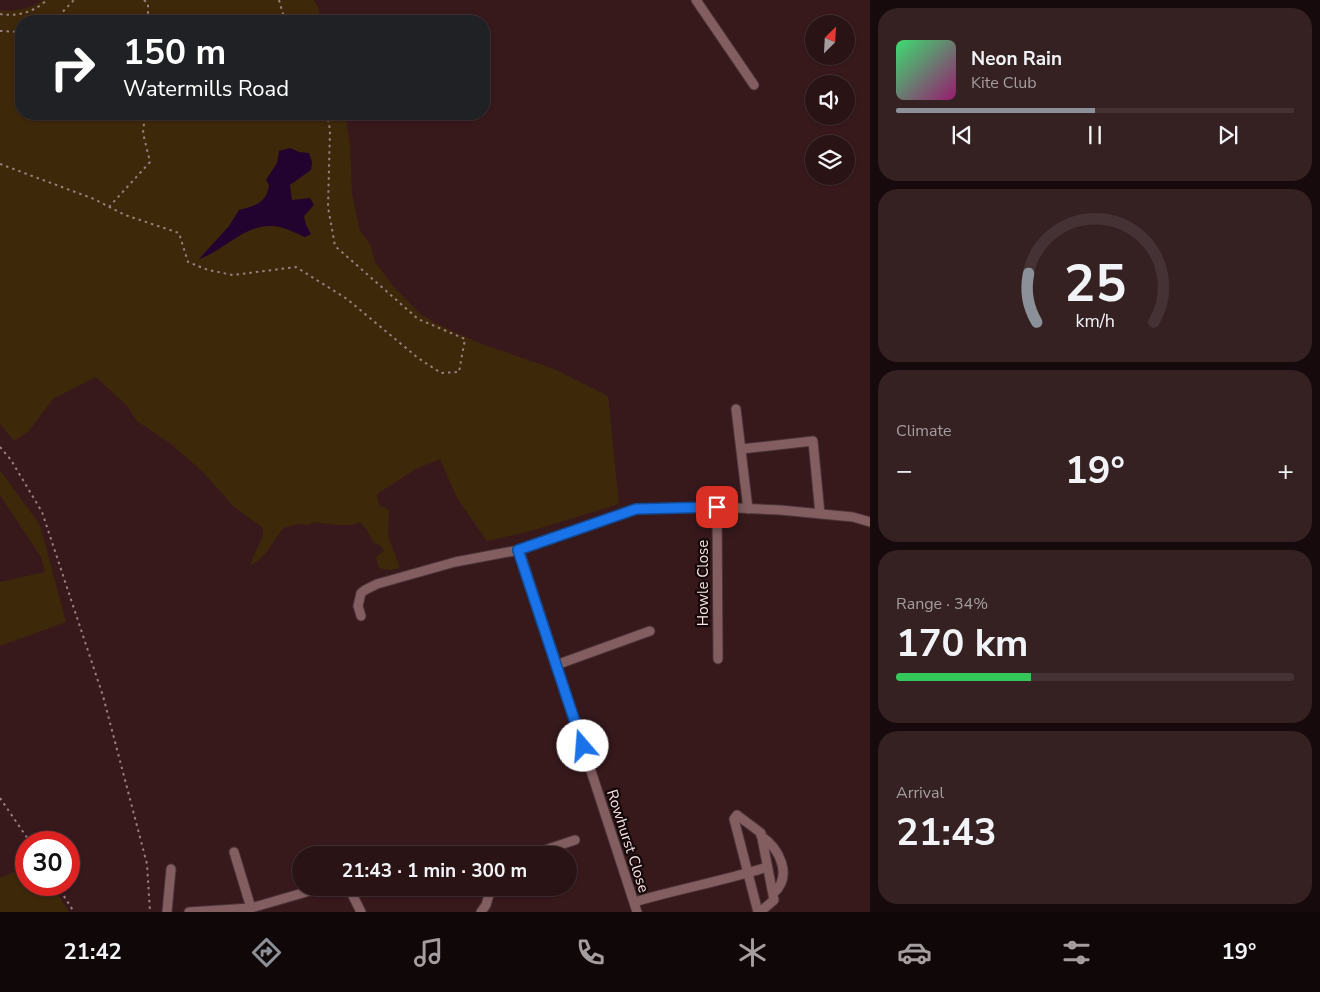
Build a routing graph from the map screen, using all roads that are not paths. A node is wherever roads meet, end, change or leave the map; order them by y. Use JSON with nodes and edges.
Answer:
{"nodes":[{"id":1,"x":696,"y":0,"type":"edge"},
{"id":2,"x":754,"y":85,"type":"dead end"},
{"id":3,"x":736,"y":409,"type":"dead end"},
{"id":4,"x":741,"y":449,"type":"junction"},
{"id":5,"x":717,"y":507,"type":"junction"},
{"id":6,"x":748,"y":508,"type":"junction"},
{"id":7,"x":820,"y":514,"type":"junction"},
{"id":8,"x":870,"y":522,"type":"edge"},
{"id":9,"x":518,"y":550,"type":"junction"},
{"id":10,"x":361,"y":616,"type":"dead end"},
{"id":11,"x":650,"y":631,"type":"dead end"},
{"id":12,"x":718,"y":659,"type":"dead end"},
{"id":13,"x":556,"y":664,"type":"junction"},
{"id":14,"x":761,"y":836,"type":"junction"},
{"id":15,"x":575,"y":840,"type":"dead end"},
{"id":16,"x":557,"y":846,"type":"edge"},
{"id":17,"x":234,"y":852,"type":"dead end"},
{"id":18,"x":767,"y":867,"type":"junction"},
{"id":19,"x":171,"y":869,"type":"dead end"},
{"id":20,"x":748,"y":873,"type":"junction"},
{"id":21,"x":774,"y":893,"type":"junction"},
{"id":22,"x":292,"y":896,"type":"edge"},
{"id":23,"x":353,"y":896,"type":"edge"},
{"id":24,"x":489,"y":896,"type":"edge"},
{"id":25,"x":634,"y":902,"type":"junction"},
{"id":26,"x":251,"y":908,"type":"junction"},
{"id":27,"x":168,"y":912,"type":"edge"},
{"id":28,"x":190,"y":912,"type":"edge"},
{"id":29,"x":362,"y":912,"type":"edge"},
{"id":30,"x":481,"y":912,"type":"edge"},
{"id":31,"x":637,"y":912,"type":"edge"},
{"id":32,"x":759,"y":912,"type":"edge"}],
"edges":[{"from":1,"to":2,"type":"street"},
{"from":3,"to":4,"type":"street"},
{"from":4,"to":6,"type":"street"},
{"from":4,"to":7,"type":"street"},
{"from":5,"to":6,"type":"street"},
{"from":5,"to":9,"type":"street"},
{"from":5,"to":12,"type":"street","name":"Howle Close"},
{"from":6,"to":7,"type":"street"},
{"from":7,"to":8,"type":"street"},
{"from":9,"to":10,"type":"street"},
{"from":9,"to":13,"type":"street","name":"Rowhurst Close"},
{"from":11,"to":13,"type":"street"},
{"from":13,"to":25,"type":"street","name":"Rowhurst Close"},
{"from":14,"to":18,"type":"street"},
{"from":14,"to":20,"type":"street"},
{"from":14,"to":21,"type":"street"},
{"from":15,"to":16,"type":"street"},
{"from":17,"to":26,"type":"street"},
{"from":18,"to":20,"type":"street"},
{"from":18,"to":21,"type":"street"},
{"from":19,"to":27,"type":"street"},
{"from":20,"to":25,"type":"street"},
{"from":20,"to":32,"type":"street"},
{"from":21,"to":32,"type":"street"},
{"from":22,"to":26,"type":"street"},
{"from":23,"to":29,"type":"street"},
{"from":24,"to":30,"type":"street"},
{"from":25,"to":31,"type":"street","name":"Rowhurst Close"},
{"from":26,"to":28,"type":"street"}]}
